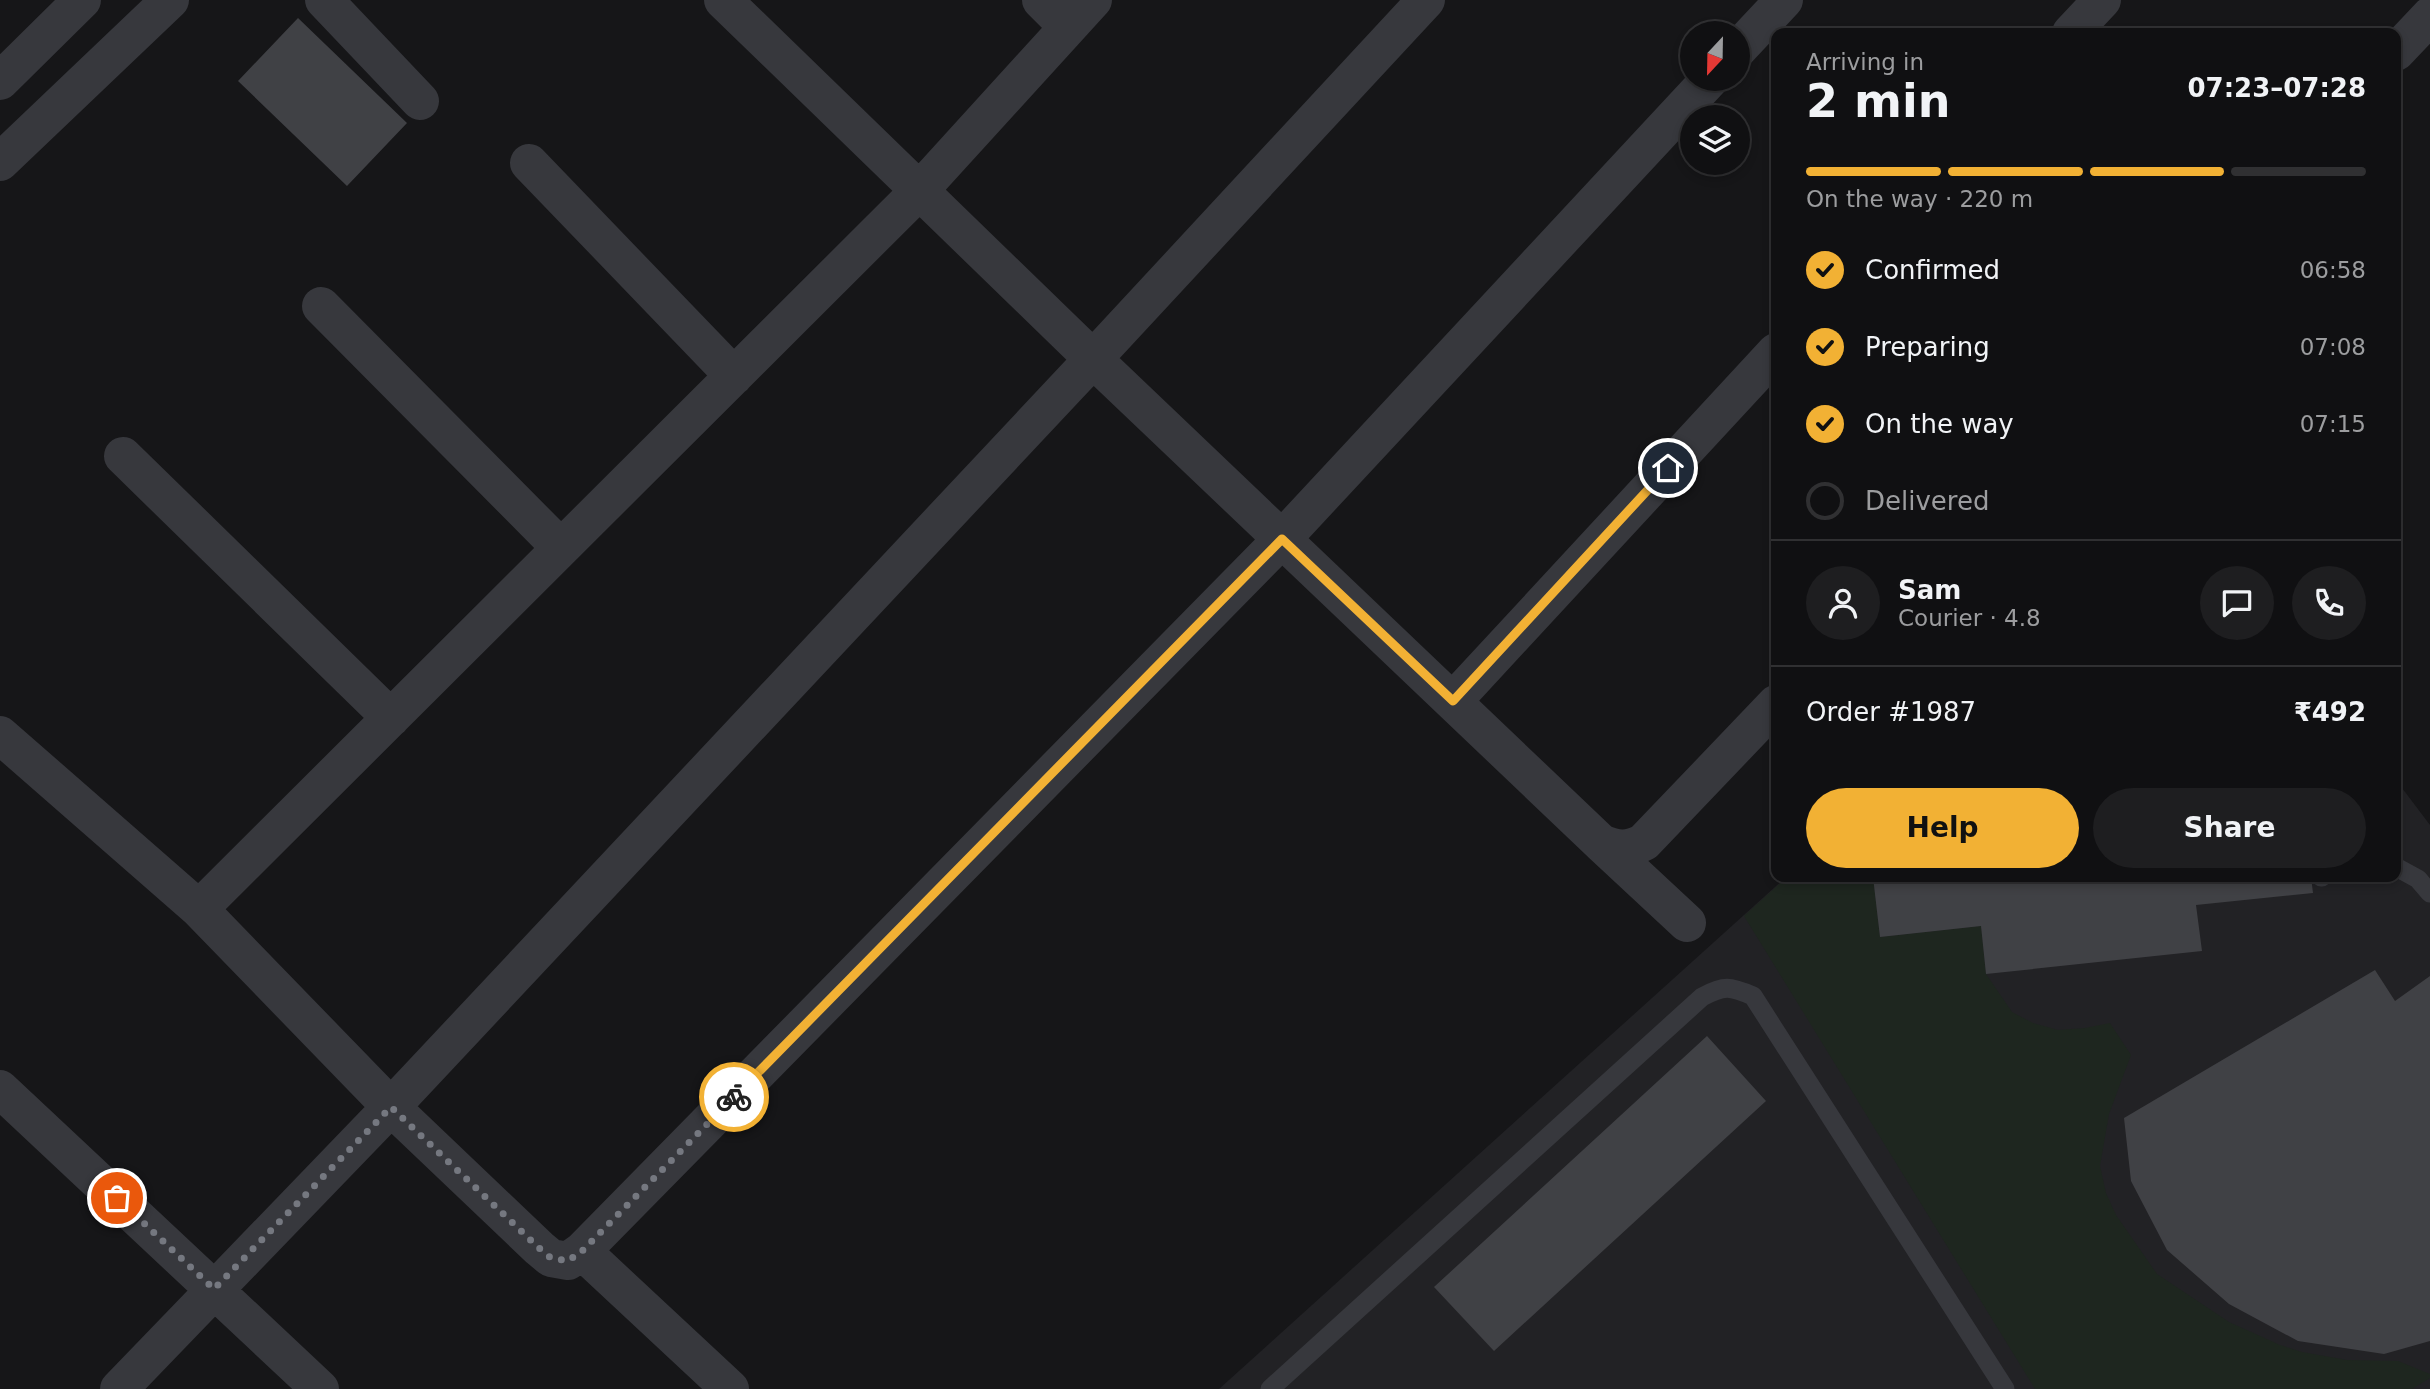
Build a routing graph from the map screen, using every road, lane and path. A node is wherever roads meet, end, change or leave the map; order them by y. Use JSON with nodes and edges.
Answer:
{"nodes":[{"id":1,"x":82,"y":0,"type":"edge"},
{"id":2,"x":170,"y":0,"type":"edge"},
{"id":3,"x":324,"y":0,"type":"edge"},
{"id":4,"x":723,"y":0,"type":"edge"},
{"id":5,"x":1041,"y":0,"type":"edge"},
{"id":6,"x":1426,"y":0,"type":"edge"},
{"id":7,"x":1784,"y":0,"type":"edge"},
{"id":8,"x":2102,"y":0,"type":"edge"},
{"id":9,"x":1081,"y":13,"type":"edge"},
{"id":10,"x":2430,"y":16,"type":"edge"},
{"id":11,"x":2076,"y":28,"type":"edge"},
{"id":12,"x":1750,"y":36,"type":"edge"},
{"id":13,"x":2401,"y":47,"type":"edge"},
{"id":14,"x":0,"y":81,"type":"edge"},
{"id":15,"x":1699,"y":91,"type":"edge"},
{"id":16,"x":420,"y":101,"type":"dead end"},
{"id":17,"x":0,"y":162,"type":"edge"},
{"id":18,"x":529,"y":163,"type":"dead end"},
{"id":19,"x":919,"y":191,"type":"junction"},
{"id":20,"x":321,"y":306,"type":"dead end"},
{"id":21,"x":1771,"y":357,"type":"edge"},
{"id":22,"x":1093,"y":359,"type":"junction"},
{"id":23,"x":734,"y":376,"type":"junction"},
{"id":24,"x":123,"y":456,"type":"dead end"},
{"id":25,"x":1282,"y":539,"type":"junction"},
{"id":26,"x":561,"y":548,"type":"junction"},
{"id":27,"x":1453,"y":701,"type":"junction"},
{"id":28,"x":1771,"y":709,"type":"edge"},
{"id":29,"x":391,"y":718,"type":"junction"},
{"id":30,"x":0,"y":734,"type":"edge"},
{"id":31,"x":1601,"y":843,"type":"junction"},
{"id":32,"x":2401,"y":870,"type":"edge"},
{"id":33,"x":2430,"y":893,"type":"edge"},
{"id":34,"x":199,"y":909,"type":"junction"},
{"id":35,"x":1687,"y":923,"type":"dead end"},
{"id":36,"x":0,"y":1089,"type":"edge"},
{"id":37,"x":391,"y":1107,"type":"junction"},
{"id":38,"x":582,"y":1251,"type":"junction"},
{"id":39,"x":214,"y":1289,"type":"junction"},
{"id":40,"x":119,"y":1389,"type":"edge"},
{"id":41,"x":320,"y":1389,"type":"edge"},
{"id":42,"x":730,"y":1389,"type":"edge"},
{"id":43,"x":1270,"y":1389,"type":"edge"},
{"id":44,"x":2005,"y":1389,"type":"edge"}],
"edges":[{"from":1,"to":14,"type":"street"},
{"from":2,"to":17,"type":"street"},
{"from":3,"to":16,"type":"street"},
{"from":4,"to":19,"type":"street"},
{"from":5,"to":9,"type":"street"},
{"from":6,"to":22,"type":"street"},
{"from":7,"to":12,"type":"street"},
{"from":8,"to":11,"type":"street"},
{"from":9,"to":19,"type":"street"},
{"from":10,"to":13,"type":"street"},
{"from":15,"to":25,"type":"street"},
{"from":18,"to":23,"type":"street"},
{"from":19,"to":22,"type":"street"},
{"from":19,"to":23,"type":"street"},
{"from":20,"to":26,"type":"street"},
{"from":21,"to":27,"type":"street"},
{"from":22,"to":25,"type":"street"},
{"from":22,"to":37,"type":"street"},
{"from":23,"to":26,"type":"street"},
{"from":24,"to":29,"type":"street"},
{"from":25,"to":27,"type":"street"},
{"from":25,"to":38,"type":"street"},
{"from":26,"to":29,"type":"street"},
{"from":27,"to":31,"type":"street"},
{"from":28,"to":31,"type":"street"},
{"from":29,"to":34,"type":"street"},
{"from":30,"to":34,"type":"street"},
{"from":31,"to":35,"type":"street"},
{"from":32,"to":33,"type":"lane"},
{"from":34,"to":37,"type":"street"},
{"from":36,"to":39,"type":"street"},
{"from":37,"to":38,"type":"street"},
{"from":37,"to":39,"type":"street"},
{"from":38,"to":42,"type":"street"},
{"from":39,"to":40,"type":"street"},
{"from":39,"to":41,"type":"street"},
{"from":43,"to":44,"type":"lane"}]}
